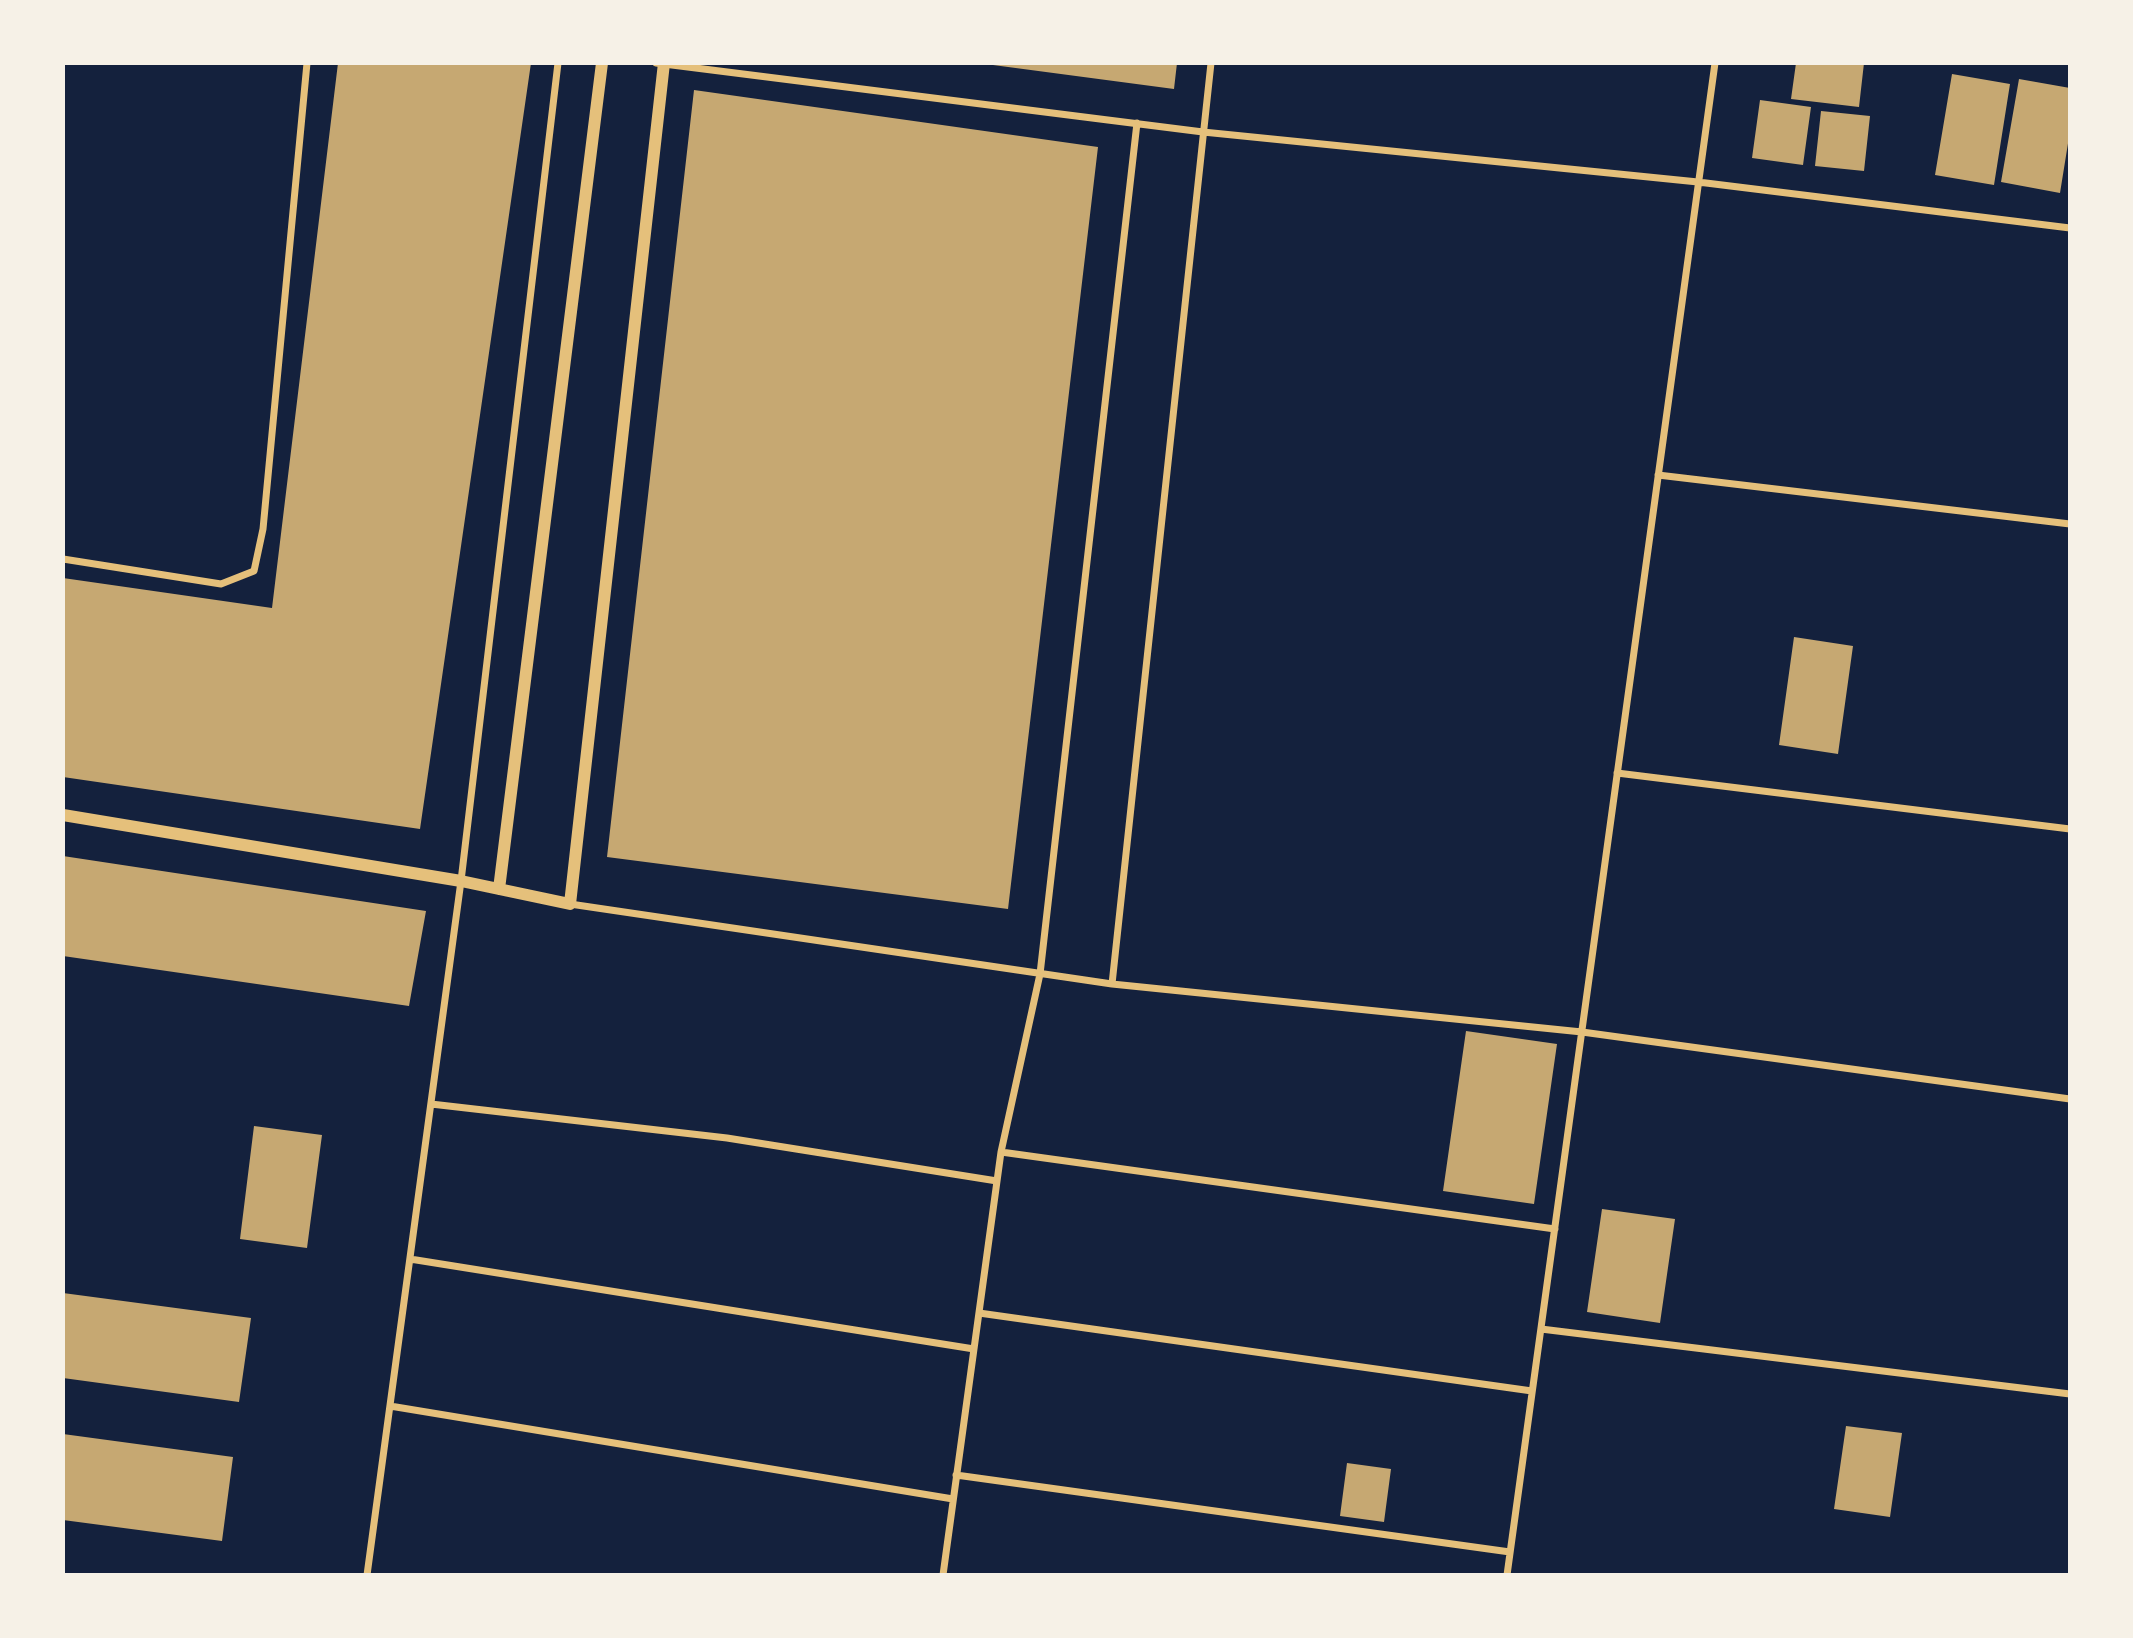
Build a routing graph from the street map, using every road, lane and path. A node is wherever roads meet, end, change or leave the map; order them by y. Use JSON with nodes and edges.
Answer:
{"nodes":[{"id":1,"x":307,"y":63,"type":"edge"},
{"id":2,"x":558,"y":63,"type":"edge"},
{"id":3,"x":601,"y":63,"type":"edge"},
{"id":4,"x":656,"y":63,"type":"edge"},
{"id":5,"x":664,"y":63,"type":"edge"},
{"id":6,"x":1212,"y":63,"type":"edge"},
{"id":7,"x":1714,"y":63,"type":"edge"},
{"id":8,"x":727,"y":67,"type":"edge"},
{"id":9,"x":1137,"y":123,"type":"junction"},
{"id":10,"x":1203,"y":132,"type":"junction"},
{"id":11,"x":1698,"y":182,"type":"junction"},
{"id":12,"x":2070,"y":229,"type":"edge"},
{"id":13,"x":1658,"y":475,"type":"junction"},
{"id":14,"x":2070,"y":524,"type":"edge"},
{"id":15,"x":63,"y":559,"type":"edge"},
{"id":16,"x":1617,"y":774,"type":"junction"},
{"id":17,"x":63,"y":815,"type":"edge"},
{"id":18,"x":2070,"y":829,"type":"edge"},
{"id":19,"x":461,"y":881,"type":"junction"},
{"id":20,"x":499,"y":889,"type":"junction"},
{"id":21,"x":570,"y":904,"type":"junction"},
{"id":22,"x":1040,"y":974,"type":"junction"},
{"id":23,"x":1112,"y":985,"type":"junction"},
{"id":24,"x":1582,"y":1032,"type":"junction"},
{"id":25,"x":2070,"y":1099,"type":"edge"},
{"id":26,"x":431,"y":1104,"type":"junction"},
{"id":27,"x":1001,"y":1152,"type":"junction"},
{"id":28,"x":997,"y":1181,"type":"junction"},
{"id":29,"x":1555,"y":1229,"type":"junction"},
{"id":30,"x":410,"y":1259,"type":"junction"},
{"id":31,"x":979,"y":1313,"type":"junction"},
{"id":32,"x":1541,"y":1329,"type":"junction"},
{"id":33,"x":974,"y":1349,"type":"junction"},
{"id":34,"x":1532,"y":1391,"type":"junction"},
{"id":35,"x":2070,"y":1394,"type":"edge"},
{"id":36,"x":390,"y":1406,"type":"junction"},
{"id":37,"x":956,"y":1475,"type":"junction"},
{"id":38,"x":953,"y":1499,"type":"junction"},
{"id":39,"x":1510,"y":1552,"type":"junction"},
{"id":40,"x":367,"y":1575,"type":"edge"},
{"id":41,"x":943,"y":1575,"type":"edge"},
{"id":42,"x":1507,"y":1575,"type":"edge"}],
"edges":[{"from":1,"to":15,"type":"street"},
{"from":2,"to":19,"type":"street"},
{"from":3,"to":20,"type":"street"},
{"from":4,"to":5,"type":"street"},
{"from":5,"to":8,"type":"street"},
{"from":5,"to":21,"type":"street"},
{"from":6,"to":10,"type":"street"},
{"from":7,"to":11,"type":"street"},
{"from":8,"to":9,"type":"street"},
{"from":9,"to":10,"type":"street"},
{"from":9,"to":22,"type":"street"},
{"from":10,"to":11,"type":"street"},
{"from":10,"to":23,"type":"street"},
{"from":11,"to":12,"type":"street"},
{"from":11,"to":13,"type":"street"},
{"from":13,"to":14,"type":"street"},
{"from":13,"to":16,"type":"street"},
{"from":16,"to":18,"type":"street"},
{"from":16,"to":24,"type":"street"},
{"from":17,"to":19,"type":"street"},
{"from":19,"to":20,"type":"street"},
{"from":19,"to":26,"type":"street"},
{"from":20,"to":21,"type":"street"},
{"from":21,"to":22,"type":"street"},
{"from":22,"to":23,"type":"street"},
{"from":22,"to":27,"type":"street"},
{"from":23,"to":24,"type":"street"},
{"from":24,"to":25,"type":"street"},
{"from":24,"to":29,"type":"street"},
{"from":26,"to":28,"type":"street"},
{"from":26,"to":30,"type":"street"},
{"from":27,"to":28,"type":"street"},
{"from":27,"to":29,"type":"street"},
{"from":28,"to":31,"type":"street"},
{"from":29,"to":32,"type":"street"},
{"from":30,"to":33,"type":"street"},
{"from":30,"to":36,"type":"street"},
{"from":31,"to":33,"type":"street"},
{"from":31,"to":34,"type":"street"},
{"from":32,"to":34,"type":"street"},
{"from":32,"to":35,"type":"street"},
{"from":33,"to":37,"type":"street"},
{"from":34,"to":39,"type":"street"},
{"from":36,"to":38,"type":"street"},
{"from":36,"to":40,"type":"street"},
{"from":37,"to":38,"type":"street"},
{"from":37,"to":39,"type":"street"},
{"from":38,"to":41,"type":"street"},
{"from":39,"to":42,"type":"street"}]}
